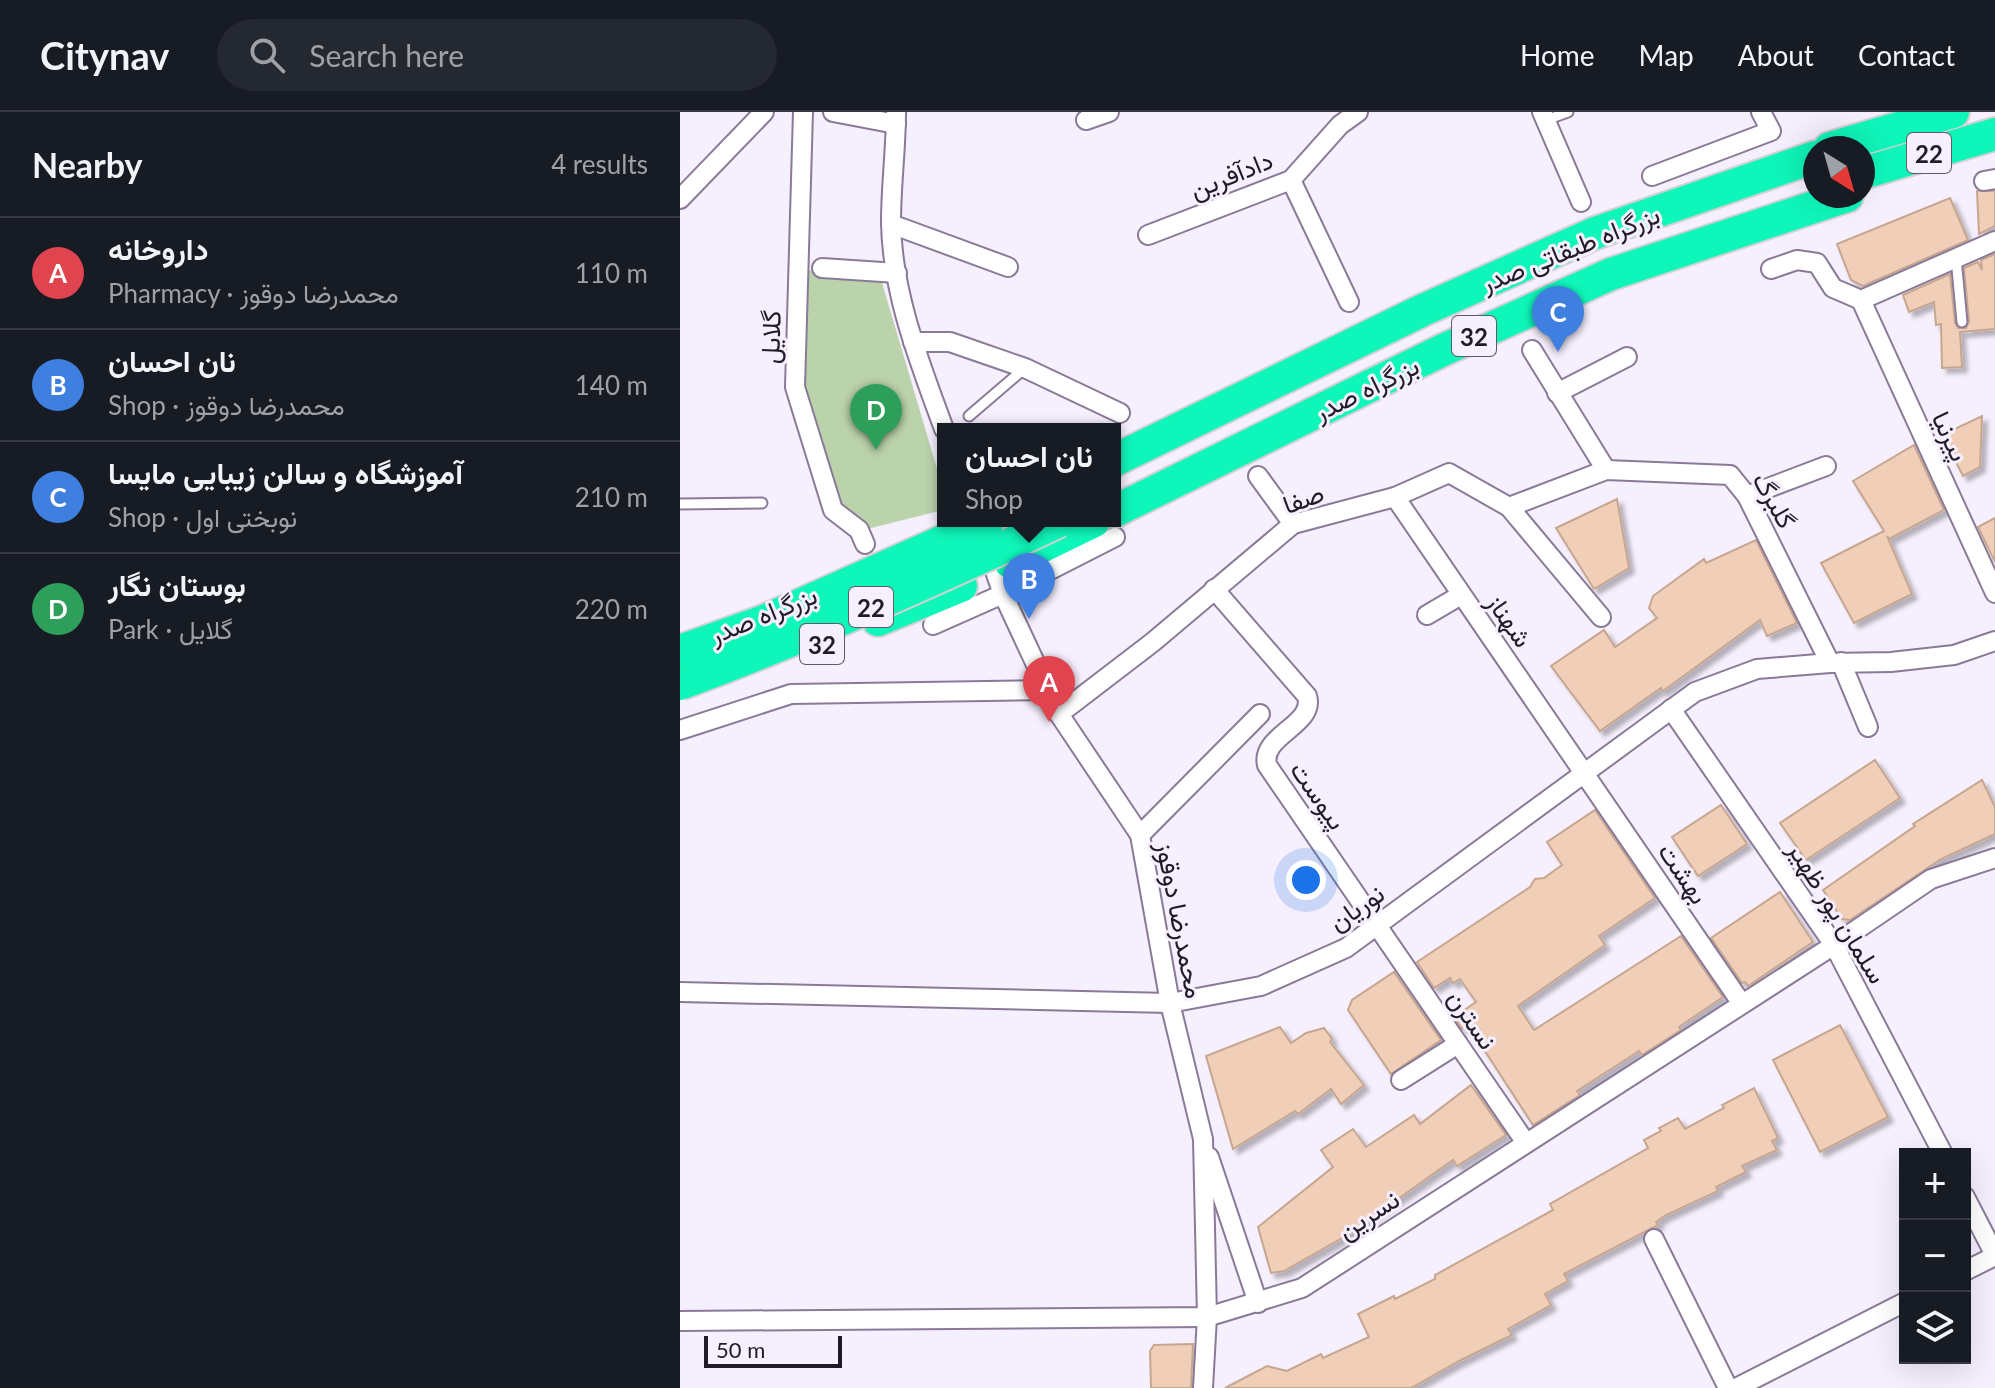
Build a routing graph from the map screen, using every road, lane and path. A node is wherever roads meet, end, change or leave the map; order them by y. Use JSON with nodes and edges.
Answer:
{"nodes":[{"id":1,"x":764,"y":112,"type":"edge"},
{"id":2,"x":803,"y":112,"type":"edge"},
{"id":3,"x":833,"y":112,"type":"edge"},
{"id":4,"x":1109,"y":112,"type":"edge"},
{"id":5,"x":1358,"y":112,"type":"edge"},
{"id":6,"x":1568,"y":112,"type":"edge"},
{"id":7,"x":1761,"y":112,"type":"edge"},
{"id":8,"x":1953,"y":112,"type":"edge"},
{"id":9,"x":1968,"y":112,"type":"edge"},
{"id":10,"x":1544,"y":116,"type":"edge"},
{"id":11,"x":896,"y":118,"type":"edge"},
{"id":12,"x":1086,"y":120,"type":"dead end"},
{"id":13,"x":1995,"y":134,"type":"edge"},
{"id":14,"x":1871,"y":136,"type":"edge"},
{"id":15,"x":1875,"y":139,"type":"edge"},
{"id":16,"x":1803,"y":159,"type":"edge"},
{"id":17,"x":1875,"y":169,"type":"edge"},
{"id":18,"x":1991,"y":171,"type":"edge"},
{"id":19,"x":1652,"y":176,"type":"dead end"},
{"id":20,"x":1291,"y":180,"type":"junction"},
{"id":21,"x":1803,"y":190,"type":"edge"},
{"id":22,"x":1875,"y":190,"type":"edge"},
{"id":23,"x":680,"y":199,"type":"edge"},
{"id":24,"x":1581,"y":202,"type":"dead end"},
{"id":25,"x":1811,"y":208,"type":"edge"},
{"id":26,"x":891,"y":224,"type":"junction"},
{"id":27,"x":1148,"y":235,"type":"dead end"},
{"id":28,"x":1995,"y":241,"type":"edge"},
{"id":29,"x":1956,"y":258,"type":"junction"},
{"id":30,"x":1008,"y":267,"type":"dead end"},
{"id":31,"x":822,"y":268,"type":"dead end"},
{"id":32,"x":1771,"y":269,"type":"dead end"},
{"id":33,"x":897,"y":273,"type":"junction"},
{"id":34,"x":1861,"y":300,"type":"junction"},
{"id":35,"x":1349,"y":302,"type":"dead end"},
{"id":36,"x":1962,"y":322,"type":"dead end"},
{"id":37,"x":913,"y":342,"type":"junction"},
{"id":38,"x":1532,"y":350,"type":"dead end"},
{"id":39,"x":1627,"y":357,"type":"dead end"},
{"id":40,"x":1025,"y":368,"type":"junction"},
{"id":41,"x":1557,"y":393,"type":"junction"},
{"id":42,"x":1120,"y":413,"type":"dead end"},
{"id":43,"x":969,"y":416,"type":"dead end"},
{"id":44,"x":942,"y":423,"type":"edge"},
{"id":45,"x":1121,"y":454,"type":"edge"},
{"id":46,"x":1826,"y":466,"type":"dead end"},
{"id":47,"x":1606,"y":470,"type":"junction"},
{"id":48,"x":1258,"y":476,"type":"dead end"},
{"id":49,"x":1121,"y":491,"type":"edge"},
{"id":50,"x":1747,"y":496,"type":"junction"},
{"id":51,"x":1395,"y":497,"type":"junction"},
{"id":52,"x":762,"y":503,"type":"dead end"},
{"id":53,"x":680,"y":504,"type":"edge"},
{"id":54,"x":1509,"y":507,"type":"junction"},
{"id":55,"x":1121,"y":516,"type":"edge"},
{"id":56,"x":1293,"y":524,"type":"junction"},
{"id":57,"x":963,"y":527,"type":"edge"},
{"id":58,"x":975,"y":527,"type":"edge"},
{"id":59,"x":978,"y":527,"type":"edge"},
{"id":60,"x":1046,"y":527,"type":"edge"},
{"id":61,"x":1098,"y":527,"type":"edge"},
{"id":62,"x":1102,"y":527,"type":"edge"},
{"id":63,"x":865,"y":544,"type":"dead end"},
{"id":64,"x":1214,"y":589,"type":"junction"},
{"id":65,"x":1995,"y":593,"type":"edge"},
{"id":66,"x":1003,"y":594,"type":"junction"},
{"id":67,"x":1461,"y":595,"type":"junction"},
{"id":68,"x":1427,"y":615,"type":"dead end"},
{"id":69,"x":1601,"y":617,"type":"dead end"},
{"id":70,"x":933,"y":625,"type":"dead end"},
{"id":71,"x":1995,"y":641,"type":"edge"},
{"id":72,"x":680,"y":649,"type":"edge"},
{"id":73,"x":1836,"y":663,"type":"junction"},
{"id":74,"x":680,"y":684,"type":"edge"},
{"id":75,"x":1049,"y":690,"type":"junction"},
{"id":76,"x":680,"y":694,"type":"edge"},
{"id":77,"x":1671,"y":709,"type":"junction"},
{"id":78,"x":1059,"y":714,"type":"junction"},
{"id":79,"x":1260,"y":714,"type":"dead end"},
{"id":80,"x":1868,"y":727,"type":"dead end"},
{"id":81,"x":680,"y":730,"type":"edge"},
{"id":82,"x":1584,"y":772,"type":"junction"},
{"id":83,"x":1140,"y":835,"type":"junction"},
{"id":84,"x":1995,"y":858,"type":"edge"},
{"id":85,"x":1377,"y":925,"type":"junction"},
{"id":86,"x":1834,"y":945,"type":"junction"},
{"id":87,"x":680,"y":992,"type":"edge"},
{"id":88,"x":1170,"y":1003,"type":"junction"},
{"id":89,"x":1742,"y":1004,"type":"junction"},
{"id":90,"x":1458,"y":1044,"type":"junction"},
{"id":91,"x":1401,"y":1080,"type":"dead end"},
{"id":92,"x":1203,"y":1139,"type":"junction"},
{"id":93,"x":1526,"y":1143,"type":"junction"},
{"id":94,"x":1940,"y":1148,"type":"edge"},
{"id":95,"x":1971,"y":1209,"type":"edge"},
{"id":96,"x":1654,"y":1239,"type":"dead end"},
{"id":97,"x":1995,"y":1255,"type":"edge"},
{"id":98,"x":1971,"y":1268,"type":"edge"},
{"id":99,"x":1258,"y":1303,"type":"junction"},
{"id":100,"x":1899,"y":1305,"type":"edge"},
{"id":101,"x":1207,"y":1317,"type":"junction"},
{"id":102,"x":680,"y":1321,"type":"edge"},
{"id":103,"x":1203,"y":1388,"type":"edge"},
{"id":104,"x":1728,"y":1388,"type":"edge"},
{"id":105,"x":1736,"y":1388,"type":"edge"}],
"edges":[{"from":1,"to":23,"type":"street"},
{"from":2,"to":63,"type":"street","name":"گلایل"},
{"from":3,"to":11,"type":"street"},
{"from":4,"to":12,"type":"street"},
{"from":5,"to":20,"type":"street","name":"دادآفرین"},
{"from":6,"to":10,"type":"lane"},
{"from":7,"to":19,"type":"street"},
{"from":8,"to":14,"type":"highway"},
{"from":9,"to":15,"type":"highway","number":"22"},
{"from":10,"to":24,"type":"street"},
{"from":11,"to":26,"type":"street"},
{"from":13,"to":17,"type":"highway","number":"22"},
{"from":16,"to":45,"type":"highway","name":"بزرگراه صدر","number":"32"},
{"from":18,"to":22,"type":"highway"},
{"from":20,"to":27,"type":"street","name":"دادآفرین"},
{"from":20,"to":35,"type":"street"},
{"from":21,"to":49,"type":"highway","name":"بزرگراه طبقاتی صدر"},
{"from":25,"to":55,"type":"highway","name":"بزرگراه صدر","number":"32"},
{"from":26,"to":30,"type":"street"},
{"from":26,"to":33,"type":"street"},
{"from":28,"to":29,"type":"street"},
{"from":29,"to":34,"type":"street"},
{"from":29,"to":36,"type":"lane"},
{"from":31,"to":33,"type":"street"},
{"from":32,"to":34,"type":"street"},
{"from":33,"to":37,"type":"street"},
{"from":34,"to":65,"type":"street","name":"پیرنیا"},
{"from":37,"to":40,"type":"street"},
{"from":37,"to":44,"type":"street"},
{"from":38,"to":41,"type":"street"},
{"from":39,"to":41,"type":"street"},
{"from":40,"to":42,"type":"street"},
{"from":40,"to":43,"type":"lane"},
{"from":41,"to":47,"type":"street"},
{"from":46,"to":50,"type":"street"},
{"from":47,"to":50,"type":"street","name":"گلبرگ"},
{"from":47,"to":54,"type":"street"},
{"from":48,"to":56,"type":"street"},
{"from":50,"to":73,"type":"street","name":"گلبرگ"},
{"from":51,"to":54,"type":"street","name":"صفا"},
{"from":51,"to":56,"type":"street","name":"صفا"},
{"from":51,"to":67,"type":"street","name":"شهناز"},
{"from":52,"to":53,"type":"lane"},
{"from":54,"to":69,"type":"street"},
{"from":56,"to":64,"type":"street","name":"صفا"},
{"from":57,"to":72,"type":"highway","name":"بزرگراه صدر","number":"32","bridge":true},
{"from":58,"to":72,"type":"highway","number":"22","bridge":true},
{"from":59,"to":66,"type":"street","name":"محمدرضا دوقوز"},
{"from":60,"to":74,"type":"highway","number":"22","bridge":true},
{"from":61,"to":76,"type":"highway","name":"بزرگراه صدر","number":"32"},
{"from":62,"to":66,"type":"street"},
{"from":64,"to":78,"type":"street","name":"صفا"},
{"from":64,"to":85,"type":"street","name":"پیوست"},
{"from":66,"to":70,"type":"street"},
{"from":66,"to":75,"type":"street","name":"محمدرضا دوقوز"},
{"from":67,"to":68,"type":"street"},
{"from":67,"to":82,"type":"street","name":"شهناز"},
{"from":71,"to":73,"type":"street","name":"نوریان"},
{"from":73,"to":77,"type":"street","name":"نوریان"},
{"from":73,"to":80,"type":"street","name":"گلبرگ"},
{"from":75,"to":78,"type":"street","name":"محمدرضا دوقوز"},
{"from":75,"to":81,"type":"street"},
{"from":77,"to":82,"type":"street","name":"نوریان"},
{"from":77,"to":86,"type":"street","name":"سلمان پور ظهیر"},
{"from":78,"to":83,"type":"street","name":"محمدرضا دوقوز"},
{"from":79,"to":83,"type":"street"},
{"from":82,"to":85,"type":"street","name":"نوریان"},
{"from":82,"to":89,"type":"street","name":"بهشت"},
{"from":83,"to":88,"type":"street","name":"محمدرضا دوقوز"},
{"from":84,"to":86,"type":"street","name":"نسرین"},
{"from":85,"to":88,"type":"street","name":"نوریان"},
{"from":85,"to":90,"type":"street","name":"نسترن"},
{"from":86,"to":89,"type":"street","name":"نسرین"},
{"from":86,"to":94,"type":"street","name":"سلمان پور ظهیر"},
{"from":87,"to":88,"type":"street","name":"نوریان"},
{"from":88,"to":92,"type":"street","name":"محمدرضا دوقوز"},
{"from":89,"to":93,"type":"street","name":"نسرین"},
{"from":90,"to":91,"type":"street"},
{"from":90,"to":93,"type":"street","name":"نسترن"},
{"from":92,"to":99,"type":"street"},
{"from":92,"to":101,"type":"street","name":"محمدرضا دوقوز"},
{"from":93,"to":99,"type":"street","name":"نسرین"},
{"from":95,"to":97,"type":"street"},
{"from":96,"to":104,"type":"street"},
{"from":97,"to":98,"type":"street"},
{"from":99,"to":101,"type":"street","name":"نسرین"},
{"from":100,"to":105,"type":"street"},
{"from":101,"to":102,"type":"street","name":"نسرین"},
{"from":101,"to":103,"type":"street","name":"محمدرضا دوقوز"}]}
